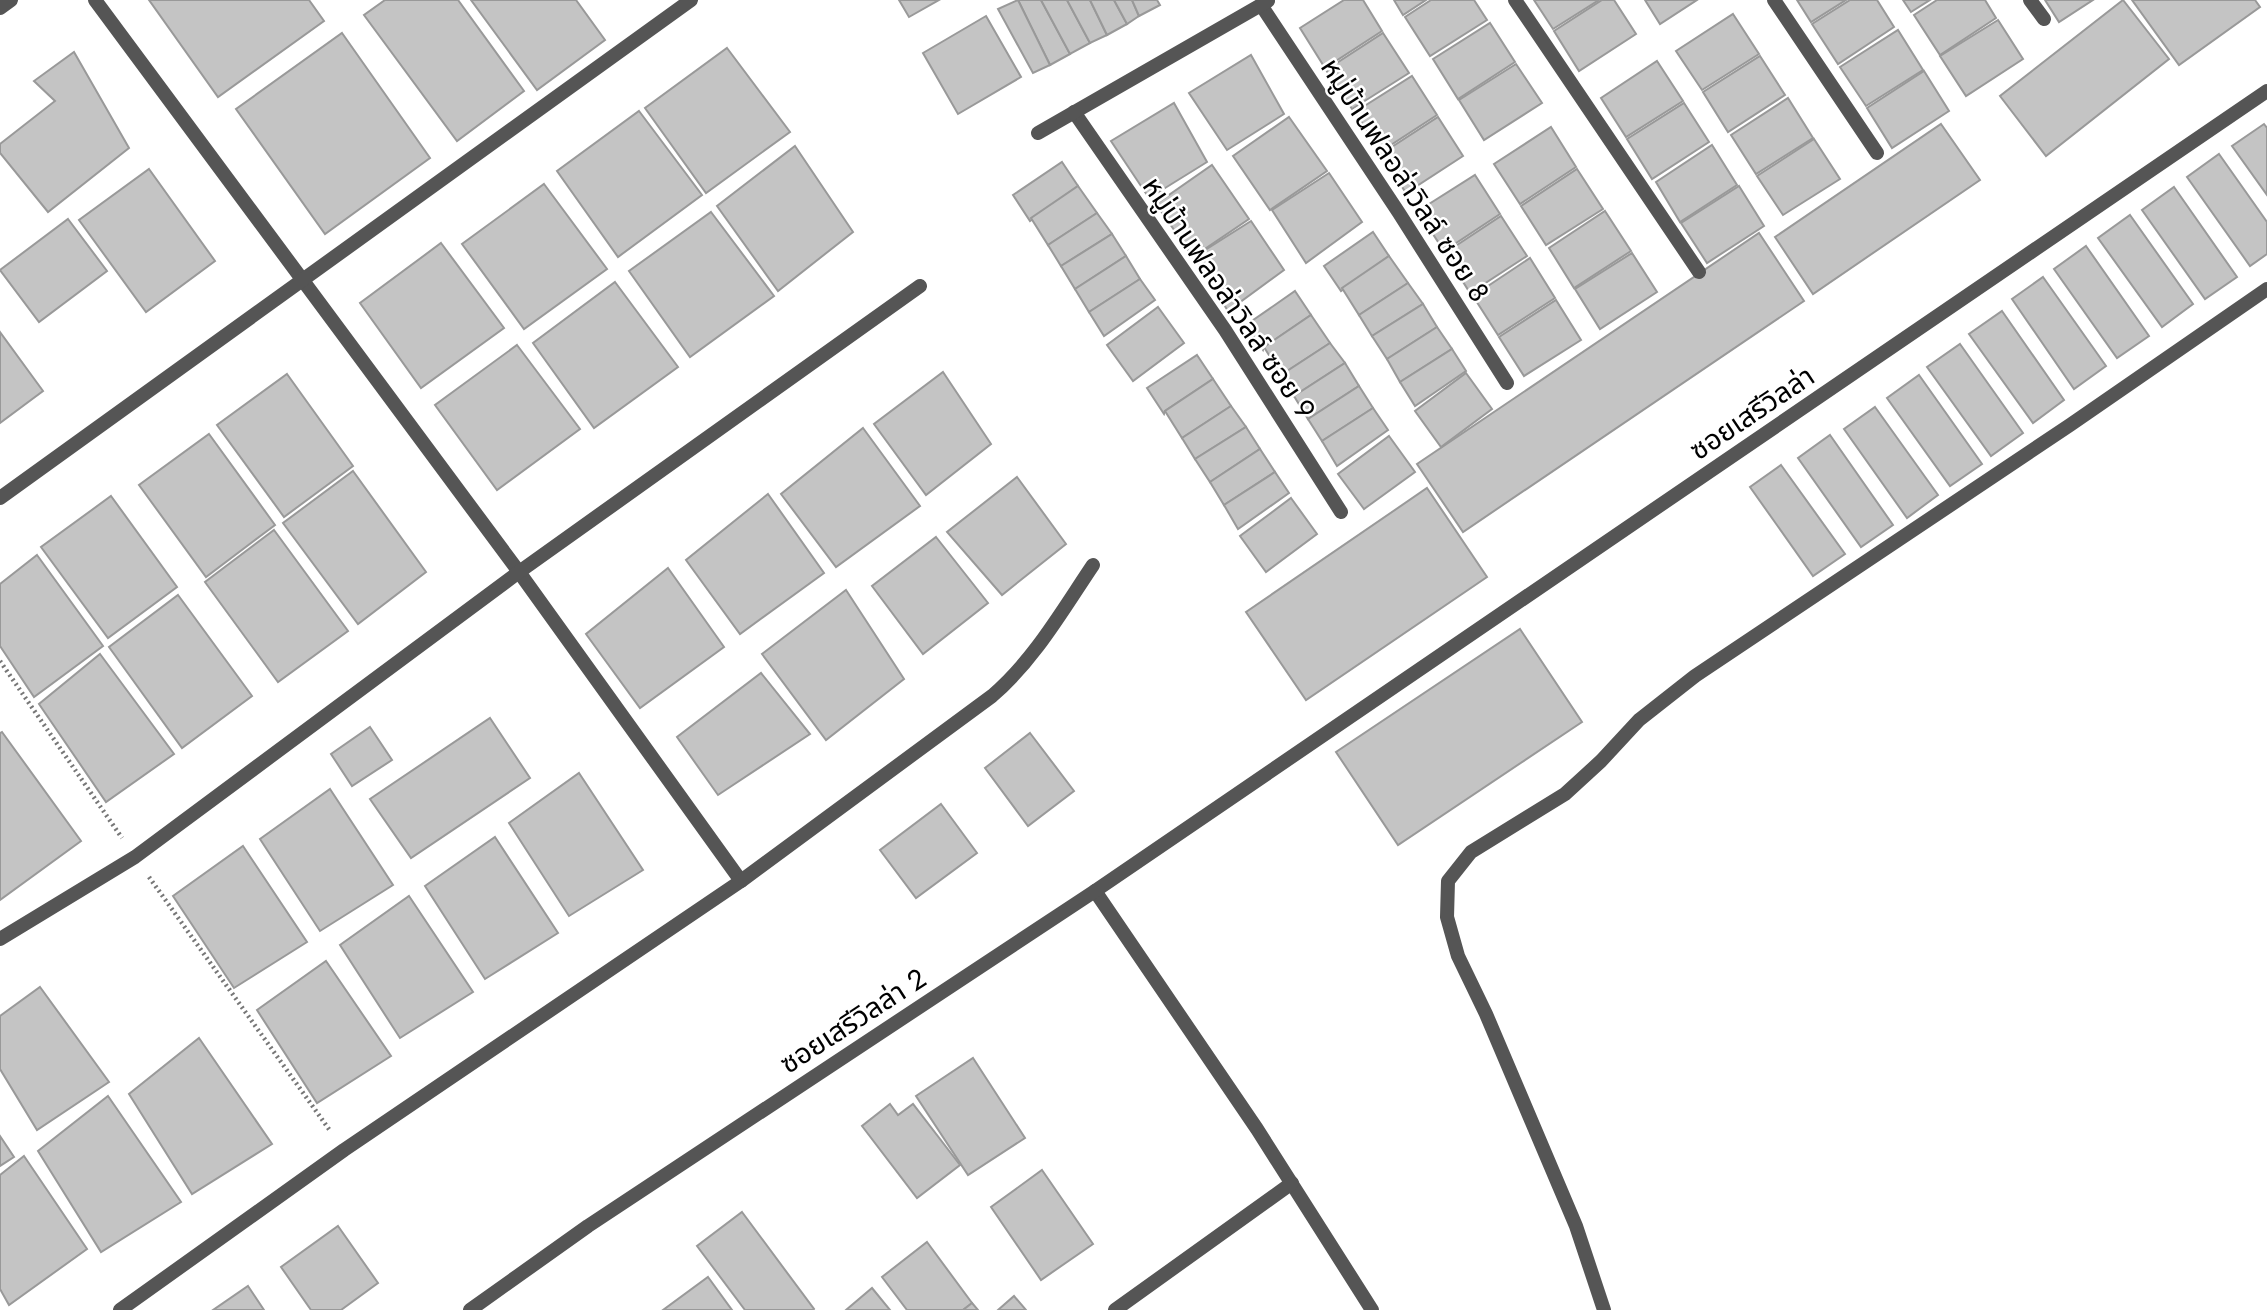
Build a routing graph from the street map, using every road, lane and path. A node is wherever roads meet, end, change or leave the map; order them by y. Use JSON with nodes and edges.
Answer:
{"nodes":[{"id":1,"x":10,"y":0,"type":"edge"},
{"id":2,"x":95,"y":0,"type":"edge"},
{"id":3,"x":691,"y":0,"type":"edge"},
{"id":4,"x":1514,"y":0,"type":"edge"},
{"id":5,"x":1774,"y":0,"type":"edge"},
{"id":6,"x":2030,"y":0,"type":"edge"},
{"id":7,"x":1265,"y":2,"type":"edge"},
{"id":8,"x":0,"y":8,"type":"edge"},
{"id":9,"x":2043,"y":19,"type":"dead end"},
{"id":10,"x":2267,"y":90,"type":"edge"},
{"id":11,"x":1074,"y":112,"type":"junction"},
{"id":12,"x":1038,"y":133,"type":"dead end"},
{"id":13,"x":1877,"y":153,"type":"dead end"},
{"id":14,"x":1699,"y":272,"type":"dead end"},
{"id":15,"x":302,"y":279,"type":"junction"},
{"id":16,"x":920,"y":286,"type":"dead end"},
{"id":17,"x":2267,"y":289,"type":"edge"},
{"id":18,"x":1507,"y":383,"type":"dead end"},
{"id":19,"x":0,"y":498,"type":"edge"},
{"id":20,"x":1341,"y":512,"type":"dead end"},
{"id":21,"x":1093,"y":565,"type":"dead end"},
{"id":22,"x":519,"y":572,"type":"junction"},
{"id":23,"x":0,"y":661,"type":"edge"},
{"id":24,"x":1264,"y":775,"type":"joint"},
{"id":25,"x":135,"y":856,"type":"junction"},
{"id":26,"x":741,"y":881,"type":"junction"},
{"id":27,"x":1095,"y":891,"type":"junction"},
{"id":28,"x":0,"y":939,"type":"edge"},
{"id":29,"x":344,"y":1150,"type":"junction"},
{"id":30,"x":1292,"y":1182,"type":"junction"},
{"id":31,"x":120,"y":1310,"type":"edge"},
{"id":32,"x":470,"y":1310,"type":"edge"},
{"id":33,"x":1115,"y":1310,"type":"edge"},
{"id":34,"x":1371,"y":1310,"type":"edge"},
{"id":35,"x":1604,"y":1310,"type":"edge"}],
"edges":[{"from":1,"to":8,"type":"street"},
{"from":2,"to":15,"type":"street"},
{"from":3,"to":15,"type":"street"},
{"from":4,"to":14,"type":"street"},
{"from":5,"to":13,"type":"street"},
{"from":6,"to":9,"type":"street"},
{"from":7,"to":11,"type":"street"},
{"from":7,"to":18,"type":"street","name":"หมู่บ้านฟลอล่าวิลล์ ซอย 8"},
{"from":10,"to":24,"type":"street","name":"ซอยเสรีวิลล่า"},
{"from":11,"to":12,"type":"street"},
{"from":11,"to":20,"type":"street","name":"หมู่บ้านฟลอล่าวิลล์ ซอย 9"},
{"from":15,"to":19,"type":"street"},
{"from":15,"to":22,"type":"street"},
{"from":16,"to":22,"type":"street"},
{"from":17,"to":35,"type":"street"},
{"from":21,"to":26,"type":"street"},
{"from":22,"to":25,"type":"street"},
{"from":22,"to":26,"type":"street"},
{"from":23,"to":25,"type":"path"},
{"from":24,"to":27,"type":"street","name":"ซอยเสรีวิลล่า 2"},
{"from":25,"to":28,"type":"street"},
{"from":25,"to":29,"type":"path"},
{"from":26,"to":29,"type":"street"},
{"from":27,"to":30,"type":"street"},
{"from":27,"to":32,"type":"street","name":"ซอยเสรีวิลล่า 2"},
{"from":29,"to":31,"type":"street"},
{"from":30,"to":33,"type":"street"},
{"from":30,"to":34,"type":"street"}]}
